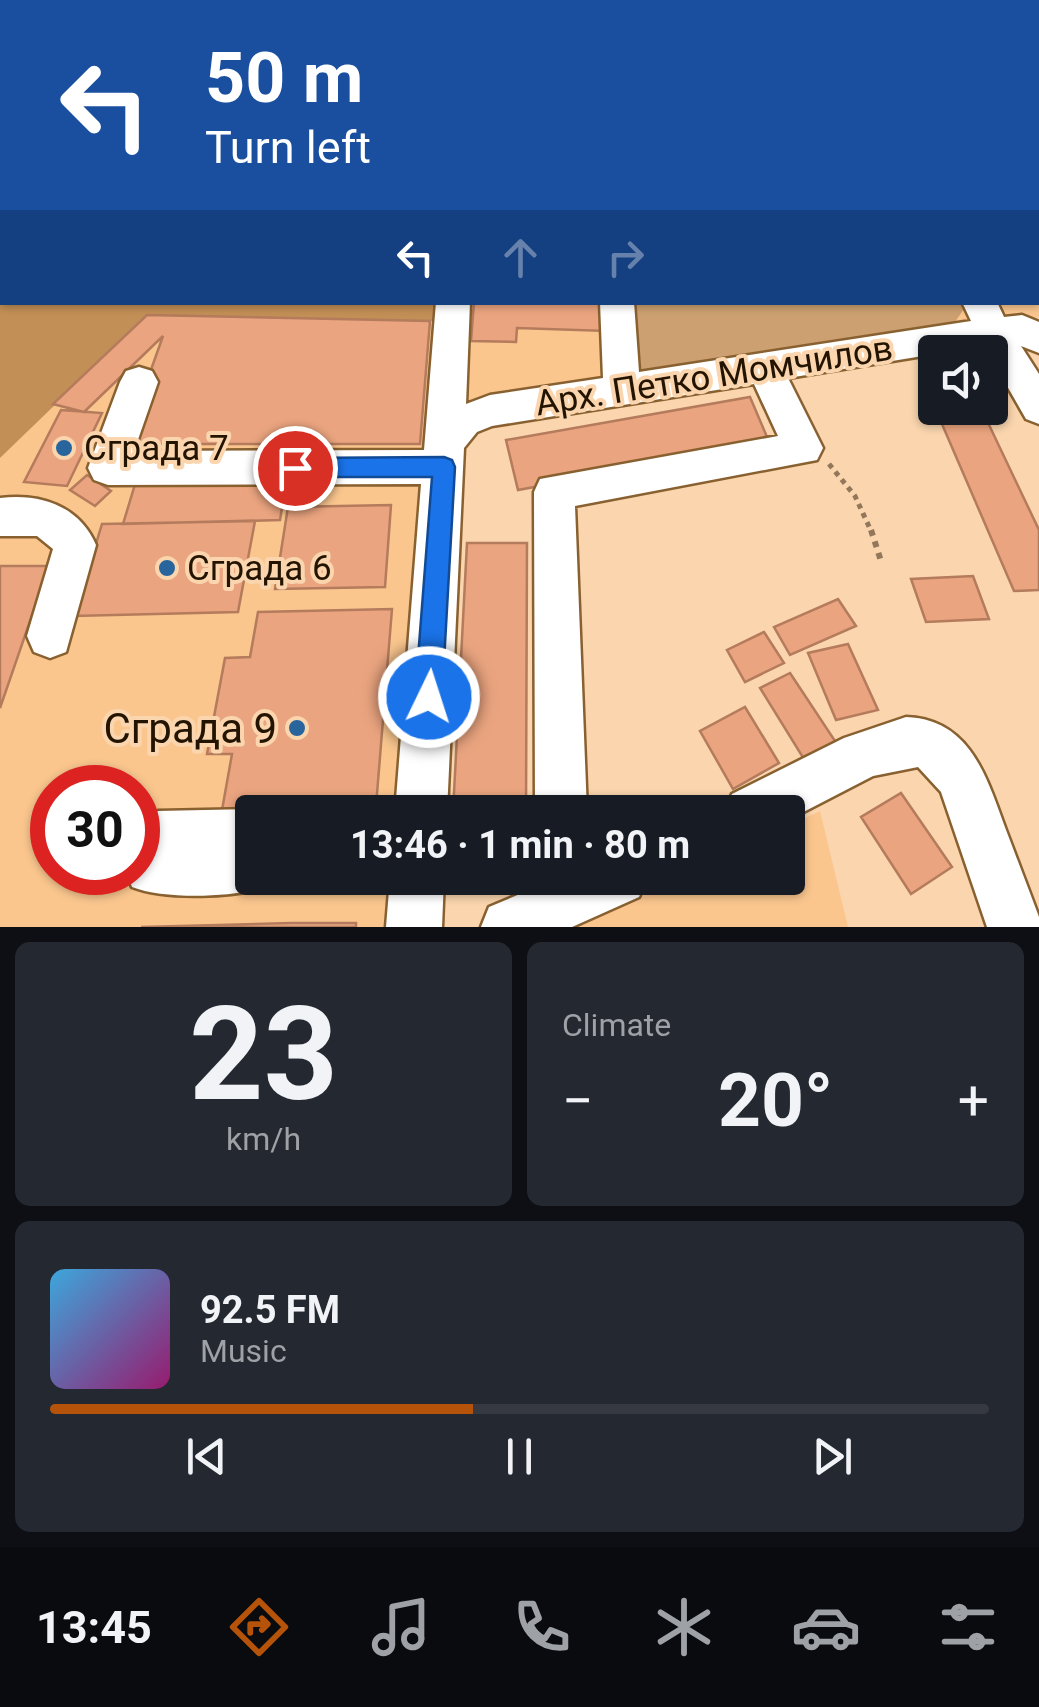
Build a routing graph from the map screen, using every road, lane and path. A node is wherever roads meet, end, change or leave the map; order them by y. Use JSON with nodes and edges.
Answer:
{"nodes":[{"id":1,"x":453,"y":305,"type":"edge"},
{"id":2,"x":616,"y":305,"type":"edge"},
{"id":3,"x":986,"y":316,"type":"edge"},
{"id":4,"x":1039,"y":339,"type":"edge"},
{"id":5,"x":765,"y":368,"type":"junction"},
{"id":6,"x":138,"y":382,"type":"dead end"},
{"id":7,"x":622,"y":392,"type":"junction"},
{"id":8,"x":1039,"y":408,"type":"edge"},
{"id":9,"x":803,"y":448,"type":"junction"},
{"id":10,"x":445,"y":454,"type":"junction"},
{"id":11,"x":0,"y":518,"type":"edge"},
{"id":12,"x":881,"y":561,"type":"dead end"},
{"id":13,"x":50,"y":636,"type":"dead end"},
{"id":14,"x":422,"y":795,"type":"edge"},
{"id":15,"x":561,"y":795,"type":"edge"},
{"id":16,"x":784,"y":795,"type":"edge"},
{"id":17,"x":235,"y":838,"type":"edge"},
{"id":18,"x":235,"y":864,"type":"edge"},
{"id":19,"x":416,"y":895,"type":"edge"},
{"id":20,"x":558,"y":895,"type":"edge"},
{"id":21,"x":414,"y":927,"type":"edge"},
{"id":22,"x":510,"y":927,"type":"edge"},
{"id":23,"x":1015,"y":927,"type":"edge"}],
"edges":[{"from":1,"to":10,"type":"street"},
{"from":2,"to":7,"type":"street"},
{"from":3,"to":4,"type":"street"},
{"from":3,"to":5,"type":"street","name":"Арх. Петко Момчилов"},
{"from":3,"to":8,"type":"street"},
{"from":5,"to":7,"type":"street","name":"Арх. Петко Момчилов"},
{"from":5,"to":9,"type":"street"},
{"from":6,"to":10,"type":"street"},
{"from":7,"to":10,"type":"street","name":"Арх. Петко Момчилов"},
{"from":9,"to":12,"type":"path"},
{"from":9,"to":15,"type":"street"},
{"from":10,"to":14,"type":"street"},
{"from":11,"to":13,"type":"street"},
{"from":16,"to":23,"type":"street"},
{"from":17,"to":18,"type":"street"},
{"from":19,"to":21,"type":"street"},
{"from":20,"to":22,"type":"street"}]}
